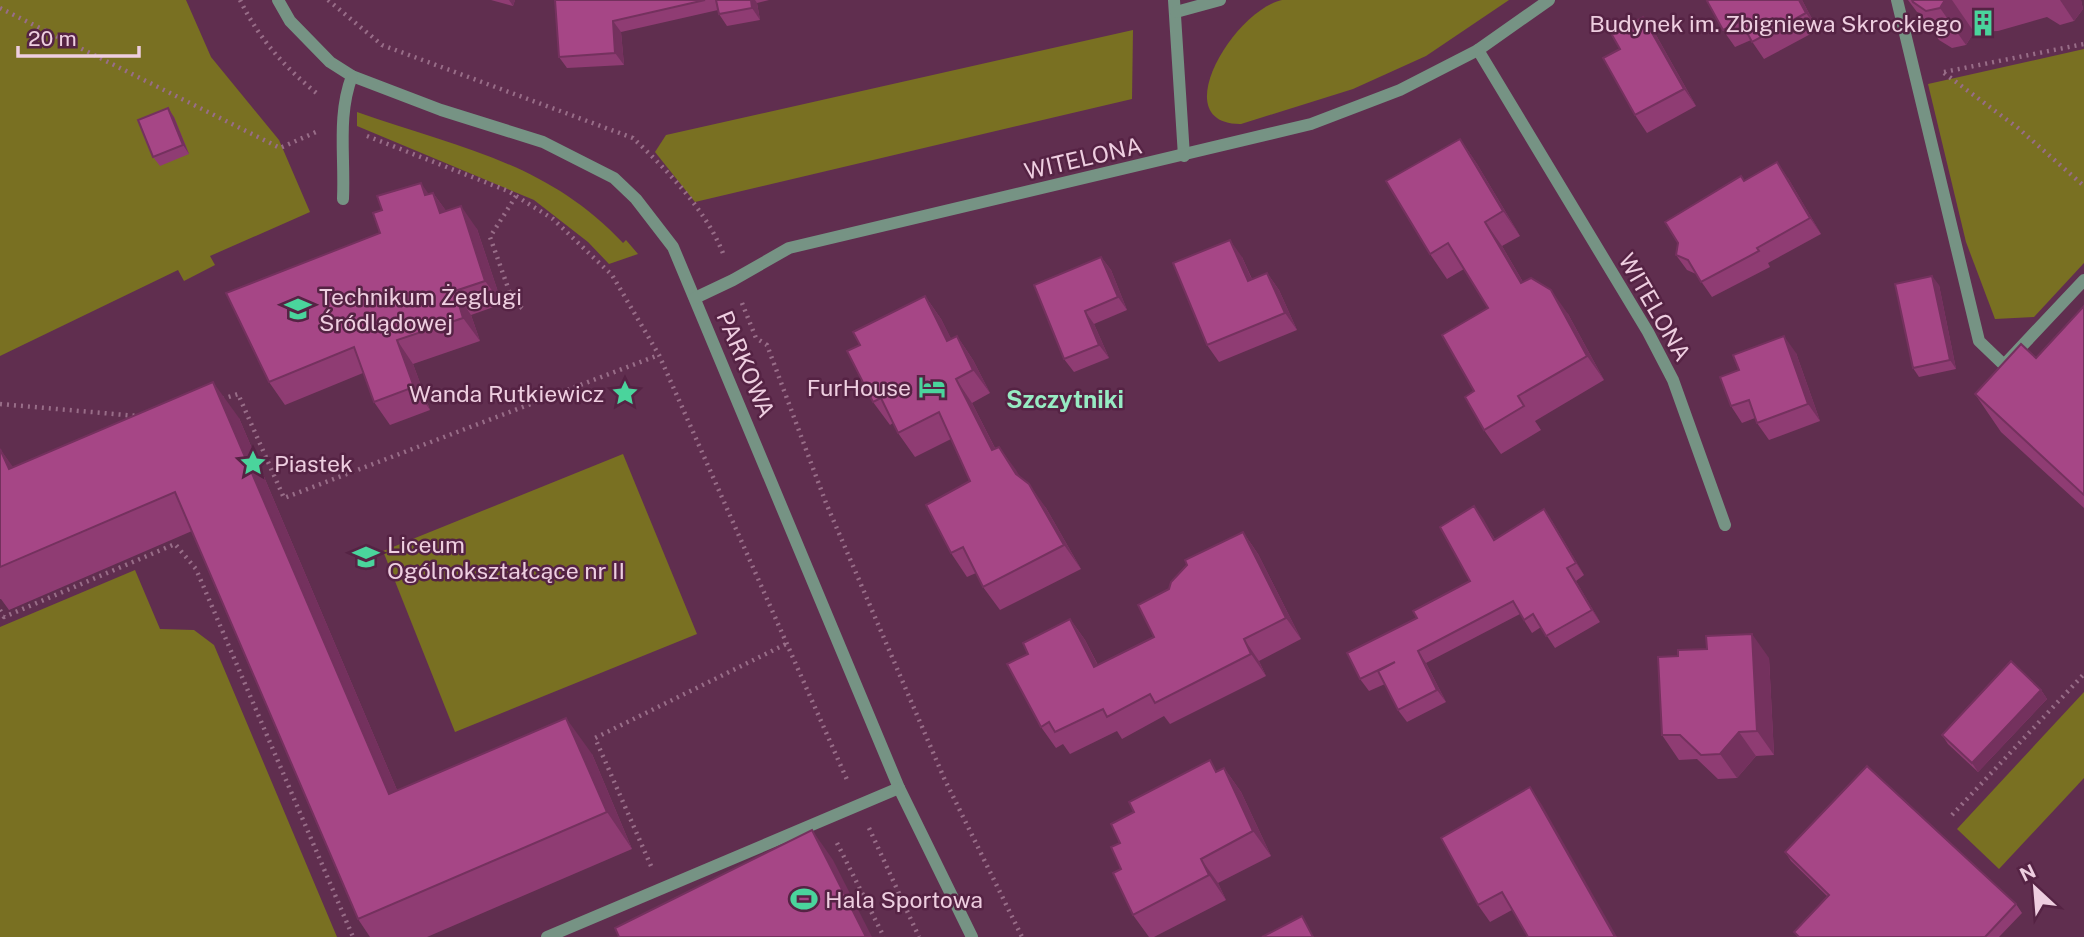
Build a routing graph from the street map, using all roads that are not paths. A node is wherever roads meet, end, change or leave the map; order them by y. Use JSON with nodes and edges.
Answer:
{"nodes":[{"id":1,"x":278,"y":0,"type":"edge"},
{"id":2,"x":1220,"y":0,"type":"edge"},
{"id":3,"x":1549,"y":0,"type":"edge"},
{"id":4,"x":1897,"y":0,"type":"edge"},
{"id":5,"x":1175,"y":6,"type":"edge"},
{"id":6,"x":1478,"y":50,"type":"junction"},
{"id":7,"x":352,"y":76,"type":"junction"},
{"id":8,"x":1184,"y":156,"type":"junction"},
{"id":9,"x":343,"y":199,"type":"dead end"},
{"id":10,"x":2084,"y":280,"type":"edge"},
{"id":11,"x":695,"y":298,"type":"junction"},
{"id":12,"x":1725,"y":525,"type":"dead end"},
{"id":13,"x":899,"y":788,"type":"junction"},
{"id":14,"x":547,"y":937,"type":"edge"},
{"id":15,"x":972,"y":937,"type":"edge"}],
"edges":[{"from":1,"to":7,"type":"street","name":"PARKOWA"},
{"from":2,"to":5,"type":"street"},
{"from":3,"to":6,"type":"street","name":"WITELONA"},
{"from":4,"to":10,"type":"street"},
{"from":5,"to":8,"type":"street"},
{"from":6,"to":8,"type":"street","name":"WITELONA"},
{"from":6,"to":12,"type":"street","name":"WITELONA"},
{"from":7,"to":9,"type":"street"},
{"from":7,"to":11,"type":"street","name":"PARKOWA"},
{"from":8,"to":11,"type":"street","name":"WITELONA"},
{"from":11,"to":13,"type":"street","name":"PARKOWA"},
{"from":13,"to":14,"type":"street"},
{"from":13,"to":15,"type":"street","name":"PARKOWA"}]}
